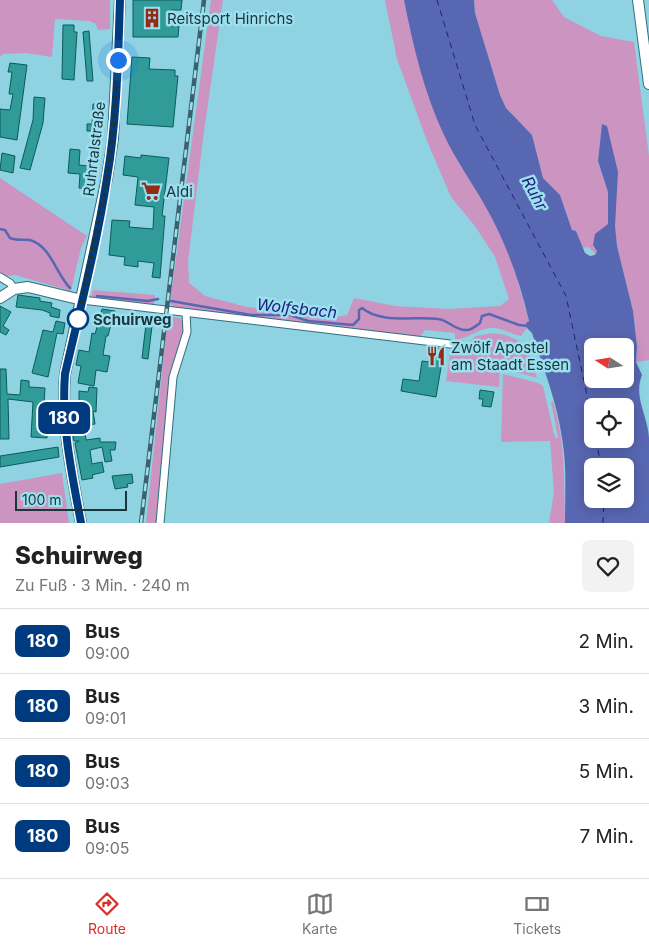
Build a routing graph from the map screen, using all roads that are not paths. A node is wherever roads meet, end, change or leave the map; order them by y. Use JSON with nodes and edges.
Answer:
{"nodes":[{"id":1,"x":120,"y":0,"type":"edge"},
{"id":2,"x":638,"y":0,"type":"edge"},
{"id":3,"x":649,"y":84,"type":"edge"},
{"id":4,"x":0,"y":277,"type":"edge"},
{"id":5,"x":14,"y":289,"type":"junction"},
{"id":6,"x":0,"y":298,"type":"edge"},
{"id":7,"x":82,"y":300,"type":"junction"},
{"id":8,"x":186,"y":313,"type":"junction"},
{"id":9,"x":450,"y":344,"type":"dead end"},
{"id":10,"x":81,"y":523,"type":"edge"},
{"id":11,"x":160,"y":523,"type":"edge"}],
"edges":[{"from":1,"to":7,"type":"main road","name":"Ruhrtalstraße"},
{"from":2,"to":3,"type":"main road"},
{"from":4,"to":5,"type":"street"},
{"from":5,"to":6,"type":"main road"},
{"from":5,"to":7,"type":"main road"},
{"from":7,"to":8,"type":"street"},
{"from":7,"to":10,"type":"main road","name":"Ruhrtalstraße"},
{"from":8,"to":9,"type":"street"},
{"from":8,"to":11,"type":"street"}]}
